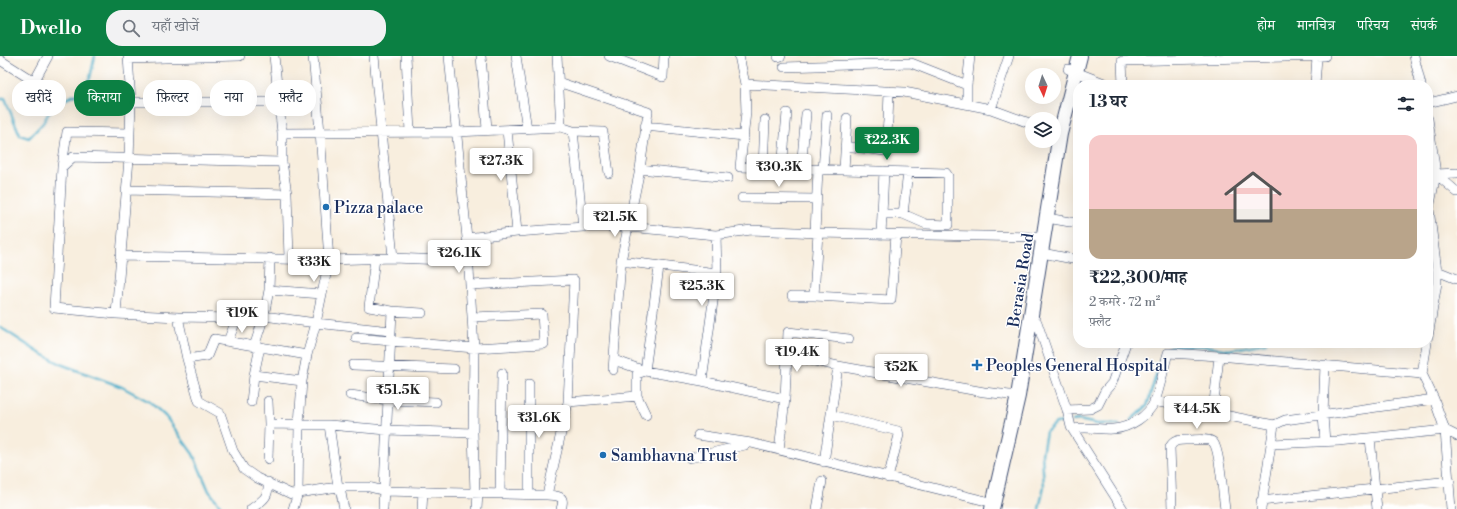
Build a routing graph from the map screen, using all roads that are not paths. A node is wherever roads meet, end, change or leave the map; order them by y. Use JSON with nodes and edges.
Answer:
{"nodes":[{"id":1,"x":48,"y":56,"type":"edge"},
{"id":2,"x":240,"y":56,"type":"edge"},
{"id":3,"x":274,"y":56,"type":"edge"},
{"id":4,"x":312,"y":56,"type":"edge"},
{"id":5,"x":374,"y":56,"type":"edge"},
{"id":6,"x":406,"y":56,"type":"edge"},
{"id":7,"x":449,"y":56,"type":"edge"},
{"id":8,"x":481,"y":56,"type":"edge"},
{"id":9,"x":516,"y":56,"type":"edge"},
{"id":10,"x":557,"y":56,"type":"edge"},
{"id":11,"x":609,"y":56,"type":"edge"},
{"id":12,"x":664,"y":56,"type":"edge"},
{"id":13,"x":739,"y":56,"type":"edge"},
{"id":14,"x":970,"y":56,"type":"edge"},
{"id":15,"x":1009,"y":56,"type":"edge"},
{"id":16,"x":1080,"y":56,"type":"edge"},
{"id":17,"x":1321,"y":56,"type":"edge"},
{"id":18,"x":1414,"y":56,"type":"edge"},
{"id":19,"x":128,"y":57,"type":"edge"},
{"id":20,"x":911,"y":59,"type":"edge"},
{"id":21,"x":1,"y":65,"type":"edge"},
{"id":22,"x":1072,"y":66,"type":"edge"},
{"id":23,"x":784,"y":67,"type":"dead end"},
{"id":24,"x":31,"y":80,"type":"edge"},
{"id":25,"x":36,"y":80,"type":"edge"},
{"id":26,"x":130,"y":80,"type":"edge"},
{"id":27,"x":276,"y":80,"type":"edge"},
{"id":28,"x":1099,"y":80,"type":"edge"},
{"id":29,"x":1123,"y":80,"type":"edge"},
{"id":30,"x":1316,"y":80,"type":"edge"},
{"id":31,"x":1420,"y":80,"type":"edge"},
{"id":32,"x":558,"y":82,"type":"junction"},
{"id":33,"x":745,"y":84,"type":"junction"},
{"id":34,"x":967,"y":85,"type":"junction"},
{"id":35,"x":889,"y":91,"type":"junction"},
{"id":36,"x":1457,"y":96,"type":"edge"},
{"id":37,"x":135,"y":102,"type":"edge"},
{"id":38,"x":265,"y":102,"type":"edge"},
{"id":39,"x":1433,"y":102,"type":"edge"},
{"id":40,"x":967,"y":104,"type":"junction"},
{"id":41,"x":991,"y":109,"type":"junction"},
{"id":42,"x":1060,"y":112,"type":"edge"},
{"id":43,"x":786,"y":113,"type":"dead end"},
{"id":44,"x":806,"y":114,"type":"dead end"},
{"id":45,"x":827,"y":115,"type":"dead end"},
{"id":46,"x":131,"y":116,"type":"edge"},
{"id":47,"x":280,"y":116,"type":"edge"},
{"id":48,"x":847,"y":118,"type":"dead end"},
{"id":49,"x":765,"y":120,"type":"dead end"},
{"id":50,"x":1025,"y":121,"type":"edge"},
{"id":51,"x":645,"y":126,"type":"junction"},
{"id":52,"x":561,"y":127,"type":"junction"},
{"id":53,"x":527,"y":129,"type":"junction"},
{"id":54,"x":487,"y":130,"type":"junction"},
{"id":55,"x":507,"y":130,"type":"junction"},
{"id":56,"x":381,"y":131,"type":"junction"},
{"id":57,"x":573,"y":131,"type":"junction"},
{"id":58,"x":320,"y":132,"type":"junction"},
{"id":59,"x":410,"y":132,"type":"junction"},
{"id":60,"x":456,"y":132,"type":"junction"},
{"id":61,"x":130,"y":133,"type":"junction"},
{"id":62,"x":282,"y":133,"type":"junction"},
{"id":63,"x":744,"y":136,"type":"junction"},
{"id":64,"x":845,"y":146,"type":"junction"},
{"id":65,"x":1053,"y":148,"type":"edge"},
{"id":66,"x":1054,"y":148,"type":"edge"},
{"id":67,"x":1433,"y":153,"type":"edge"},
{"id":68,"x":129,"y":159,"type":"junction"},
{"id":69,"x":282,"y":162,"type":"junction"},
{"id":70,"x":62,"y":167,"type":"junction"},
{"id":71,"x":763,"y":168,"type":"junction"},
{"id":72,"x":640,"y":169,"type":"junction"},
{"id":73,"x":782,"y":169,"type":"junction"},
{"id":74,"x":801,"y":169,"type":"junction"},
{"id":75,"x":820,"y":170,"type":"junction"},
{"id":76,"x":844,"y":170,"type":"junction"},
{"id":77,"x":884,"y":171,"type":"junction"},
{"id":78,"x":908,"y":172,"type":"junction"},
{"id":79,"x":609,"y":173,"type":"dead end"},
{"id":80,"x":1457,"y":173,"type":"edge"},
{"id":81,"x":1436,"y":174,"type":"junction"},
{"id":82,"x":728,"y":178,"type":"dead end"},
{"id":83,"x":1433,"y":189,"type":"edge"},
{"id":84,"x":126,"y":190,"type":"junction"},
{"id":85,"x":1457,"y":192,"type":"edge"},
{"id":86,"x":287,"y":194,"type":"junction"},
{"id":87,"x":742,"y":198,"type":"dead end"},
{"id":88,"x":816,"y":199,"type":"junction"},
{"id":89,"x":883,"y":214,"type":"junction"},
{"id":90,"x":903,"y":214,"type":"junction"},
{"id":91,"x":1047,"y":218,"type":"junction"},
{"id":92,"x":1073,"y":222,"type":"edge"},
{"id":93,"x":948,"y":225,"type":"junction"},
{"id":94,"x":583,"y":227,"type":"junction"},
{"id":95,"x":628,"y":227,"type":"junction"},
{"id":96,"x":516,"y":232,"type":"junction"},
{"id":97,"x":817,"y":232,"type":"junction"},
{"id":98,"x":716,"y":234,"type":"junction"},
{"id":99,"x":881,"y":234,"type":"junction"},
{"id":100,"x":896,"y":235,"type":"junction"},
{"id":101,"x":948,"y":235,"type":"junction"},
{"id":102,"x":467,"y":238,"type":"junction"},
{"id":103,"x":1040,"y":238,"type":"junction"},
{"id":104,"x":1433,"y":240,"type":"edge"},
{"id":105,"x":1042,"y":254,"type":"junction"},
{"id":106,"x":120,"y":256,"type":"junction"},
{"id":107,"x":270,"y":258,"type":"junction"},
{"id":108,"x":289,"y":258,"type":"junction"},
{"id":109,"x":376,"y":258,"type":"junction"},
{"id":110,"x":393,"y":258,"type":"junction"},
{"id":111,"x":1073,"y":259,"type":"edge"},
{"id":112,"x":330,"y":260,"type":"junction"},
{"id":113,"x":621,"y":261,"type":"junction"},
{"id":114,"x":469,"y":262,"type":"junction"},
{"id":115,"x":659,"y":267,"type":"junction"},
{"id":116,"x":1437,"y":271,"type":"junction"},
{"id":117,"x":717,"y":273,"type":"junction"},
{"id":118,"x":1457,"y":279,"type":"edge"},
{"id":119,"x":1433,"y":281,"type":"edge"},
{"id":120,"x":470,"y":285,"type":"junction"},
{"id":121,"x":269,"y":290,"type":"junction"},
{"id":122,"x":322,"y":294,"type":"junction"},
{"id":123,"x":792,"y":296,"type":"dead end"},
{"id":124,"x":814,"y":296,"type":"junction"},
{"id":125,"x":392,"y":311,"type":"junction"},
{"id":126,"x":422,"y":313,"type":"dead end"},
{"id":127,"x":116,"y":314,"type":"junction"},
{"id":128,"x":264,"y":316,"type":"junction"},
{"id":129,"x":1031,"y":316,"type":"junction"},
{"id":130,"x":178,"y":317,"type":"junction"},
{"id":131,"x":472,"y":317,"type":"junction"},
{"id":132,"x":237,"y":318,"type":"junction"},
{"id":133,"x":316,"y":323,"type":"junction"},
{"id":134,"x":391,"y":331,"type":"junction"},
{"id":135,"x":356,"y":338,"type":"dead end"},
{"id":136,"x":849,"y":339,"type":"dead end"},
{"id":137,"x":390,"y":341,"type":"junction"},
{"id":138,"x":228,"y":342,"type":"junction"},
{"id":139,"x":257,"y":347,"type":"junction"},
{"id":140,"x":474,"y":348,"type":"junction"},
{"id":141,"x":1124,"y":348,"type":"edge"},
{"id":142,"x":1426,"y":348,"type":"edge"},
{"id":143,"x":307,"y":355,"type":"junction"},
{"id":144,"x":787,"y":355,"type":"junction"},
{"id":145,"x":1219,"y":356,"type":"junction"},
{"id":146,"x":187,"y":359,"type":"junction"},
{"id":147,"x":614,"y":360,"type":"junction"},
{"id":148,"x":353,"y":364,"type":"dead end"},
{"id":149,"x":1325,"y":365,"type":"junction"},
{"id":150,"x":389,"y":366,"type":"junction"},
{"id":151,"x":838,"y":366,"type":"junction"},
{"id":152,"x":454,"y":369,"type":"dead end"},
{"id":153,"x":613,"y":370,"type":"dead end"},
{"id":154,"x":645,"y":371,"type":"junction"},
{"id":155,"x":502,"y":374,"type":"dead end"},
{"id":156,"x":1422,"y":374,"type":"junction"},
{"id":157,"x":254,"y":375,"type":"junction"},
{"id":158,"x":302,"y":381,"type":"junction"},
{"id":159,"x":702,"y":381,"type":"junction"},
{"id":160,"x":529,"y":384,"type":"dead end"},
{"id":161,"x":350,"y":395,"type":"dead end"},
{"id":162,"x":637,"y":396,"type":"junction"},
{"id":163,"x":1014,"y":396,"type":"junction"},
{"id":164,"x":785,"y":399,"type":"junction"},
{"id":165,"x":1434,"y":399,"type":"junction"},
{"id":166,"x":388,"y":400,"type":"junction"},
{"id":167,"x":268,"y":401,"type":"dead end"},
{"id":168,"x":1154,"y":401,"type":"junction"},
{"id":169,"x":251,"y":402,"type":"dead end"},
{"id":170,"x":436,"y":402,"type":"dead end"},
{"id":171,"x":568,"y":402,"type":"junction"},
{"id":172,"x":1213,"y":412,"type":"junction"},
{"id":173,"x":1068,"y":413,"type":"junction"},
{"id":174,"x":646,"y":415,"type":"dead end"},
{"id":175,"x":831,"y":415,"type":"junction"},
{"id":176,"x":1323,"y":415,"type":"junction"},
{"id":177,"x":269,"y":424,"type":"junction"},
{"id":178,"x":299,"y":424,"type":"junction"},
{"id":179,"x":329,"y":425,"type":"junction"},
{"id":180,"x":1274,"y":425,"type":"junction"},
{"id":181,"x":1072,"y":428,"type":"junction"},
{"id":182,"x":387,"y":430,"type":"junction"},
{"id":183,"x":1445,"y":430,"type":"junction"},
{"id":184,"x":473,"y":433,"type":"junction"},
{"id":185,"x":698,"y":435,"type":"dead end"},
{"id":186,"x":1457,"y":436,"type":"edge"},
{"id":187,"x":1370,"y":438,"type":"junction"},
{"id":188,"x":1325,"y":442,"type":"junction"},
{"id":189,"x":751,"y":443,"type":"junction"},
{"id":190,"x":1271,"y":444,"type":"junction"},
{"id":191,"x":779,"y":450,"type":"junction"},
{"id":192,"x":690,"y":458,"type":"dead end"},
{"id":193,"x":268,"y":459,"type":"dead end"},
{"id":194,"x":824,"y":462,"type":"junction"},
{"id":195,"x":888,"y":478,"type":"junction"},
{"id":196,"x":822,"y":481,"type":"dead end"},
{"id":197,"x":1450,"y":481,"type":"junction"},
{"id":198,"x":268,"y":482,"type":"junction"},
{"id":199,"x":338,"y":487,"type":"junction"},
{"id":200,"x":1375,"y":490,"type":"junction"},
{"id":201,"x":385,"y":491,"type":"junction"},
{"id":202,"x":423,"y":491,"type":"junction"},
{"id":203,"x":476,"y":492,"type":"junction"},
{"id":204,"x":298,"y":493,"type":"junction"},
{"id":205,"x":500,"y":493,"type":"junction"},
{"id":206,"x":529,"y":494,"type":"junction"},
{"id":207,"x":547,"y":495,"type":"junction"},
{"id":208,"x":989,"y":505,"type":"edge"},
{"id":209,"x":1261,"y":505,"type":"edge"},
{"id":210,"x":251,"y":509,"type":"edge"},
{"id":211,"x":293,"y":509,"type":"edge"},
{"id":212,"x":344,"y":509,"type":"edge"},
{"id":213,"x":383,"y":509,"type":"edge"},
{"id":214,"x":422,"y":509,"type":"edge"},
{"id":215,"x":477,"y":509,"type":"edge"},
{"id":216,"x":561,"y":509,"type":"edge"},
{"id":217,"x":817,"y":509,"type":"edge"},
{"id":218,"x":1123,"y":509,"type":"edge"},
{"id":219,"x":1172,"y":509,"type":"edge"},
{"id":220,"x":1225,"y":509,"type":"edge"},
{"id":221,"x":1377,"y":509,"type":"edge"},
{"id":222,"x":1451,"y":509,"type":"edge"}],
"edges":[{"from":1,"to":25,"type":"street"},
{"from":2,"to":19,"type":"street"},
{"from":3,"to":27,"type":"street"},
{"from":4,"to":58,"type":"street"},
{"from":5,"to":56,"type":"street"},
{"from":6,"to":59,"type":"street"},
{"from":7,"to":60,"type":"street"},
{"from":8,"to":54,"type":"street"},
{"from":9,"to":53,"type":"street"},
{"from":10,"to":32,"type":"street"},
{"from":11,"to":12,"type":"street"},
{"from":13,"to":33,"type":"street"},
{"from":14,"to":34,"type":"street"},
{"from":15,"to":41,"type":"street"},
{"from":16,"to":22,"type":"main road","name":"Berasia Road"},
{"from":17,"to":29,"type":"street"},
{"from":17,"to":30,"type":"street"},
{"from":18,"to":31,"type":"street"},
{"from":19,"to":26,"type":"street"},
{"from":20,"to":23,"type":"street"},
{"from":20,"to":34,"type":"street"},
{"from":21,"to":24,"type":"street"},
{"from":22,"to":28,"type":"street"},
{"from":22,"to":42,"type":"main road","name":"Berasia Road"},
{"from":32,"to":51,"type":"street"},
{"from":32,"to":52,"type":"street"},
{"from":33,"to":35,"type":"street"},
{"from":33,"to":63,"type":"street"},
{"from":34,"to":40,"type":"street"},
{"from":35,"to":40,"type":"street"},
{"from":35,"to":64,"type":"street"},
{"from":36,"to":39,"type":"street"},
{"from":37,"to":38,"type":"street"},
{"from":40,"to":41,"type":"street"},
{"from":41,"to":50,"type":"street"},
{"from":43,"to":73,"type":"street"},
{"from":44,"to":74,"type":"street"},
{"from":45,"to":75,"type":"street"},
{"from":46,"to":61,"type":"street"},
{"from":47,"to":62,"type":"street"},
{"from":48,"to":64,"type":"street"},
{"from":49,"to":71,"type":"street"},
{"from":51,"to":63,"type":"street"},
{"from":51,"to":72,"type":"street"},
{"from":52,"to":53,"type":"street"},
{"from":52,"to":57,"type":"street"},
{"from":53,"to":55,"type":"street"},
{"from":54,"to":55,"type":"street"},
{"from":54,"to":60,"type":"street"},
{"from":55,"to":96,"type":"street"},
{"from":56,"to":58,"type":"street"},
{"from":56,"to":59,"type":"street"},
{"from":56,"to":110,"type":"street"},
{"from":57,"to":79,"type":"street"},
{"from":57,"to":94,"type":"street"},
{"from":58,"to":62,"type":"street"},
{"from":58,"to":112,"type":"street"},
{"from":59,"to":60,"type":"street"},
{"from":60,"to":102,"type":"street"},
{"from":61,"to":68,"type":"street"},
{"from":61,"to":70,"type":"street"},
{"from":62,"to":69,"type":"street"},
{"from":63,"to":71,"type":"street"},
{"from":64,"to":76,"type":"street"},
{"from":65,"to":103,"type":"main road","name":"Berasia Road"},
{"from":66,"to":91,"type":"main road","name":"Berasia Road"},
{"from":67,"to":81,"type":"street"},
{"from":68,"to":69,"type":"street"},
{"from":68,"to":70,"type":"street"},
{"from":68,"to":84,"type":"street"},
{"from":69,"to":86,"type":"street"},
{"from":70,"to":127,"type":"street"},
{"from":71,"to":73,"type":"street"},
{"from":72,"to":82,"type":"street"},
{"from":72,"to":95,"type":"street"},
{"from":73,"to":74,"type":"street"},
{"from":74,"to":75,"type":"street"},
{"from":75,"to":76,"type":"street"},
{"from":75,"to":88,"type":"street"},
{"from":76,"to":77,"type":"street"},
{"from":77,"to":78,"type":"street"},
{"from":77,"to":89,"type":"street"},
{"from":78,"to":90,"type":"street"},
{"from":78,"to":93,"type":"street"},
{"from":80,"to":81,"type":"street"},
{"from":81,"to":83,"type":"street"},
{"from":81,"to":85,"type":"street"},
{"from":84,"to":86,"type":"street"},
{"from":84,"to":106,"type":"street"},
{"from":86,"to":108,"type":"street"},
{"from":87,"to":88,"type":"street"},
{"from":88,"to":97,"type":"street"},
{"from":89,"to":90,"type":"street"},
{"from":89,"to":99,"type":"street"},
{"from":90,"to":93,"type":"street"},
{"from":91,"to":92,"type":"street"},
{"from":91,"to":103,"type":"main road","name":"Berasia Road"},
{"from":93,"to":101,"type":"street"},
{"from":94,"to":95,"type":"street"},
{"from":94,"to":96,"type":"street"},
{"from":95,"to":98,"type":"street"},
{"from":95,"to":113,"type":"street"},
{"from":96,"to":102,"type":"street"},
{"from":97,"to":98,"type":"street"},
{"from":97,"to":99,"type":"street"},
{"from":97,"to":124,"type":"street"},
{"from":98,"to":117,"type":"street"},
{"from":99,"to":100,"type":"street"},
{"from":100,"to":101,"type":"street"},
{"from":100,"to":124,"type":"street"},
{"from":101,"to":103,"type":"street"},
{"from":102,"to":114,"type":"street"},
{"from":103,"to":105,"type":"main road","name":"Berasia Road"},
{"from":103,"to":163,"type":"main road","name":"Berasia Road"},
{"from":104,"to":116,"type":"street"},
{"from":105,"to":111,"type":"street"},
{"from":105,"to":129,"type":"main road","name":"Berasia Road"},
{"from":106,"to":107,"type":"street"},
{"from":106,"to":127,"type":"street"},
{"from":107,"to":108,"type":"street"},
{"from":107,"to":121,"type":"street"},
{"from":108,"to":112,"type":"street"},
{"from":109,"to":110,"type":"street"},
{"from":109,"to":112,"type":"street"},
{"from":109,"to":125,"type":"street"},
{"from":110,"to":114,"type":"street"},
{"from":112,"to":122,"type":"street"},
{"from":113,"to":115,"type":"street"},
{"from":113,"to":147,"type":"street"},
{"from":114,"to":120,"type":"street"},
{"from":115,"to":117,"type":"street"},
{"from":115,"to":154,"type":"street"},
{"from":116,"to":118,"type":"street"},
{"from":116,"to":119,"type":"street"},
{"from":117,"to":159,"type":"street"},
{"from":120,"to":131,"type":"street"},
{"from":120,"to":171,"type":"street"},
{"from":121,"to":122,"type":"street"},
{"from":121,"to":128,"type":"street"},
{"from":122,"to":133,"type":"street"},
{"from":123,"to":124,"type":"street"},
{"from":125,"to":126,"type":"street"},
{"from":125,"to":134,"type":"street"},
{"from":127,"to":130,"type":"street"},
{"from":128,"to":132,"type":"street"},
{"from":128,"to":133,"type":"street"},
{"from":128,"to":139,"type":"street"},
{"from":129,"to":163,"type":"main road","name":"Berasia Road"},
{"from":129,"to":173,"type":"street"},
{"from":130,"to":132,"type":"street"},
{"from":130,"to":146,"type":"street"},
{"from":131,"to":140,"type":"street"},
{"from":131,"to":140,"type":"street"},
{"from":132,"to":138,"type":"street"},
{"from":133,"to":134,"type":"street"},
{"from":133,"to":143,"type":"street"},
{"from":134,"to":137,"type":"street"},
{"from":135,"to":137,"type":"street"},
{"from":136,"to":144,"type":"street"},
{"from":137,"to":140,"type":"street"},
{"from":137,"to":150,"type":"street"},
{"from":138,"to":139,"type":"street"},
{"from":138,"to":146,"type":"street"},
{"from":139,"to":143,"type":"street"},
{"from":139,"to":157,"type":"street"},
{"from":140,"to":184,"type":"street"},
{"from":141,"to":173,"type":"street"},
{"from":142,"to":156,"type":"street"},
{"from":143,"to":158,"type":"street"},
{"from":144,"to":151,"type":"street"},
{"from":144,"to":164,"type":"street"},
{"from":145,"to":149,"type":"street"},
{"from":145,"to":168,"type":"street"},
{"from":145,"to":172,"type":"street"},
{"from":146,"to":198,"type":"street"},
{"from":147,"to":153,"type":"street"},
{"from":147,"to":154,"type":"street"},
{"from":148,"to":150,"type":"street"},
{"from":149,"to":156,"type":"street"},
{"from":149,"to":176,"type":"street"},
{"from":150,"to":152,"type":"street"},
{"from":150,"to":166,"type":"street"},
{"from":151,"to":163,"type":"street"},
{"from":151,"to":175,"type":"street"},
{"from":154,"to":159,"type":"street"},
{"from":154,"to":162,"type":"street"},
{"from":155,"to":205,"type":"street"},
{"from":156,"to":165,"type":"street"},
{"from":157,"to":158,"type":"street"},
{"from":157,"to":169,"type":"street"},
{"from":158,"to":178,"type":"street"},
{"from":159,"to":164,"type":"street"},
{"from":160,"to":206,"type":"street"},
{"from":161,"to":166,"type":"street"},
{"from":162,"to":171,"type":"street"},
{"from":162,"to":174,"type":"street"},
{"from":163,"to":208,"type":"main road","name":"Berasia Road"},
{"from":164,"to":191,"type":"street"},
{"from":165,"to":176,"type":"street"},
{"from":165,"to":183,"type":"street"},
{"from":166,"to":170,"type":"street"},
{"from":166,"to":182,"type":"street"},
{"from":167,"to":177,"type":"street"},
{"from":168,"to":172,"type":"street"},
{"from":168,"to":181,"type":"street"},
{"from":171,"to":207,"type":"street"},
{"from":172,"to":180,"type":"street"},
{"from":173,"to":181,"type":"street"},
{"from":175,"to":194,"type":"street"},
{"from":175,"to":195,"type":"street"},
{"from":176,"to":180,"type":"street"},
{"from":176,"to":188,"type":"street"},
{"from":177,"to":178,"type":"street"},
{"from":177,"to":193,"type":"street"},
{"from":178,"to":179,"type":"street"},
{"from":178,"to":204,"type":"street"},
{"from":179,"to":182,"type":"street"},
{"from":179,"to":199,"type":"street"},
{"from":180,"to":190,"type":"street"},
{"from":181,"to":218,"type":"street"},
{"from":182,"to":184,"type":"street"},
{"from":182,"to":201,"type":"street"},
{"from":183,"to":186,"type":"street"},
{"from":183,"to":187,"type":"street"},
{"from":183,"to":197,"type":"street"},
{"from":184,"to":203,"type":"street"},
{"from":185,"to":189,"type":"street"},
{"from":187,"to":188,"type":"street"},
{"from":187,"to":200,"type":"street"},
{"from":188,"to":190,"type":"street"},
{"from":189,"to":191,"type":"street"},
{"from":189,"to":192,"type":"street"},
{"from":190,"to":209,"type":"street"},
{"from":191,"to":194,"type":"street"},
{"from":194,"to":195,"type":"street"},
{"from":195,"to":208,"type":"street"},
{"from":196,"to":217,"type":"street"},
{"from":197,"to":200,"type":"street"},
{"from":197,"to":222,"type":"street"},
{"from":198,"to":204,"type":"street"},
{"from":198,"to":210,"type":"street"},
{"from":199,"to":201,"type":"street"},
{"from":199,"to":204,"type":"street"},
{"from":199,"to":212,"type":"street"},
{"from":200,"to":209,"type":"street"},
{"from":200,"to":221,"type":"street"},
{"from":201,"to":202,"type":"street"},
{"from":201,"to":213,"type":"street"},
{"from":202,"to":203,"type":"street"},
{"from":202,"to":214,"type":"street"},
{"from":203,"to":205,"type":"street"},
{"from":203,"to":215,"type":"street"},
{"from":204,"to":211,"type":"street"},
{"from":205,"to":206,"type":"street"},
{"from":206,"to":207,"type":"street"},
{"from":207,"to":216,"type":"street"},
{"from":219,"to":220,"type":"street"}]}
